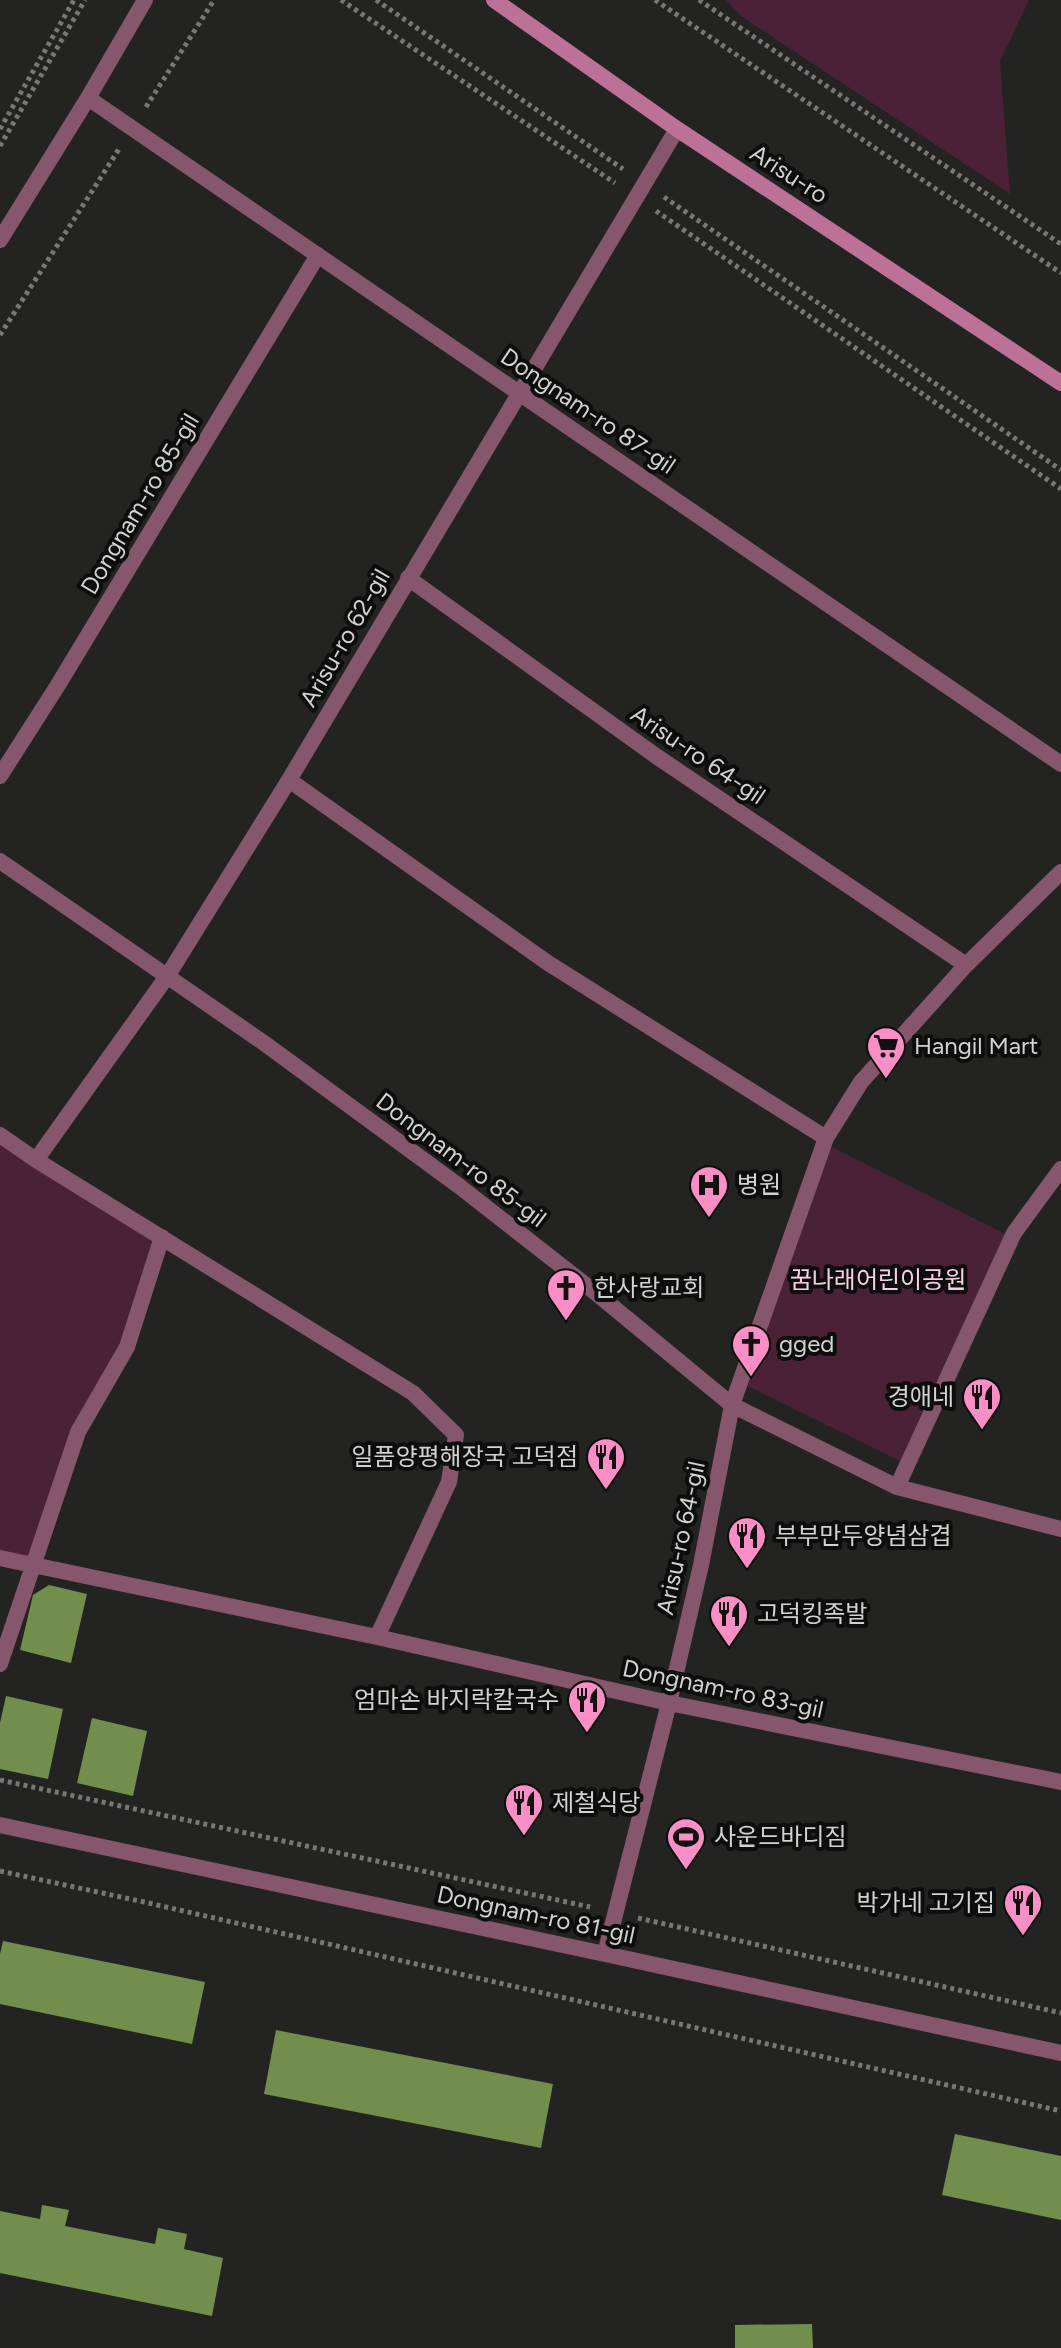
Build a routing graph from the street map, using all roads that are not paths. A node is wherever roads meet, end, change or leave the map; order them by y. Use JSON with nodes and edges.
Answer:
{"nodes":[{"id":1,"x":145,"y":0,"type":"edge"},
{"id":2,"x":494,"y":0,"type":"edge"},
{"id":3,"x":88,"y":98,"type":"junction"},
{"id":4,"x":677,"y":129,"type":"junction"},
{"id":5,"x":0,"y":240,"type":"edge"},
{"id":6,"x":318,"y":255,"type":"junction"},
{"id":7,"x":1061,"y":383,"type":"edge"},
{"id":8,"x":519,"y":393,"type":"junction"},
{"id":9,"x":408,"y":578,"type":"junction"},
{"id":10,"x":1061,"y":764,"type":"edge"},
{"id":11,"x":0,"y":776,"type":"edge"},
{"id":12,"x":289,"y":780,"type":"junction"},
{"id":13,"x":0,"y":861,"type":"edge"},
{"id":14,"x":1061,"y":872,"type":"edge"},
{"id":15,"x":966,"y":965,"type":"junction"},
{"id":16,"x":168,"y":975,"type":"junction"},
{"id":17,"x":0,"y":1135,"type":"edge"},
{"id":18,"x":826,"y":1138,"type":"junction"},
{"id":19,"x":36,"y":1160,"type":"junction"},
{"id":20,"x":1061,"y":1169,"type":"edge"},
{"id":21,"x":162,"y":1237,"type":"junction"},
{"id":22,"x":732,"y":1405,"type":"junction"},
{"id":23,"x":897,"y":1487,"type":"junction"},
{"id":24,"x":1061,"y":1529,"type":"edge"},
{"id":25,"x":0,"y":1558,"type":"edge"},
{"id":26,"x":33,"y":1565,"type":"junction"},
{"id":27,"x":377,"y":1637,"type":"junction"},
{"id":28,"x":0,"y":1664,"type":"edge"},
{"id":29,"x":669,"y":1703,"type":"junction"},
{"id":30,"x":1061,"y":1782,"type":"edge"},
{"id":31,"x":0,"y":1825,"type":"edge"},
{"id":32,"x":605,"y":1954,"type":"junction"},
{"id":33,"x":1061,"y":2053,"type":"edge"}],
"edges":[{"from":1,"to":3,"type":"street"},
{"from":2,"to":4,"type":"main road","name":"Arisu-ro"},
{"from":3,"to":5,"type":"street"},
{"from":3,"to":6,"type":"street","name":"Dongnam-ro 87-gil"},
{"from":4,"to":7,"type":"main road","name":"Arisu-ro"},
{"from":4,"to":8,"type":"street","name":"Arisu-ro 62-gil"},
{"from":6,"to":8,"type":"street","name":"Dongnam-ro 87-gil"},
{"from":6,"to":11,"type":"street","name":"Dongnam-ro 85-gil"},
{"from":8,"to":9,"type":"street","name":"Arisu-ro 62-gil"},
{"from":8,"to":10,"type":"street","name":"Dongnam-ro 87-gil"},
{"from":9,"to":12,"type":"street","name":"Arisu-ro 62-gil"},
{"from":9,"to":15,"type":"street","name":"Arisu-ro 64-gil"},
{"from":12,"to":16,"type":"street","name":"Arisu-ro 62-gil"},
{"from":12,"to":18,"type":"street"},
{"from":13,"to":16,"type":"street","name":"Dongnam-ro 85-gil"},
{"from":14,"to":15,"type":"street","name":"Arisu-ro 64-gil"},
{"from":15,"to":18,"type":"street","name":"Arisu-ro 64-gil"},
{"from":16,"to":19,"type":"street","name":"Arisu-ro 62-gil"},
{"from":16,"to":22,"type":"street","name":"Dongnam-ro 85-gil"},
{"from":17,"to":19,"type":"street"},
{"from":18,"to":22,"type":"street","name":"Arisu-ro 64-gil"},
{"from":19,"to":21,"type":"street"},
{"from":20,"to":23,"type":"street"},
{"from":21,"to":26,"type":"street"},
{"from":21,"to":27,"type":"street"},
{"from":22,"to":23,"type":"street","name":"Dongnam-ro 85-gil"},
{"from":22,"to":29,"type":"street","name":"Arisu-ro 64-gil"},
{"from":23,"to":24,"type":"street","name":"Dongnam-ro 85-gil"},
{"from":25,"to":26,"type":"street","name":"Dongnam-ro 83-gil"},
{"from":26,"to":27,"type":"street","name":"Dongnam-ro 83-gil"},
{"from":26,"to":28,"type":"street"},
{"from":27,"to":29,"type":"street","name":"Dongnam-ro 83-gil"},
{"from":29,"to":30,"type":"street","name":"Dongnam-ro 83-gil"},
{"from":29,"to":32,"type":"street","name":"Arisu-ro 64-gil"},
{"from":31,"to":32,"type":"street","name":"Dongnam-ro 81-gil"},
{"from":32,"to":33,"type":"street","name":"Dongnam-ro 81-gil"}]}
